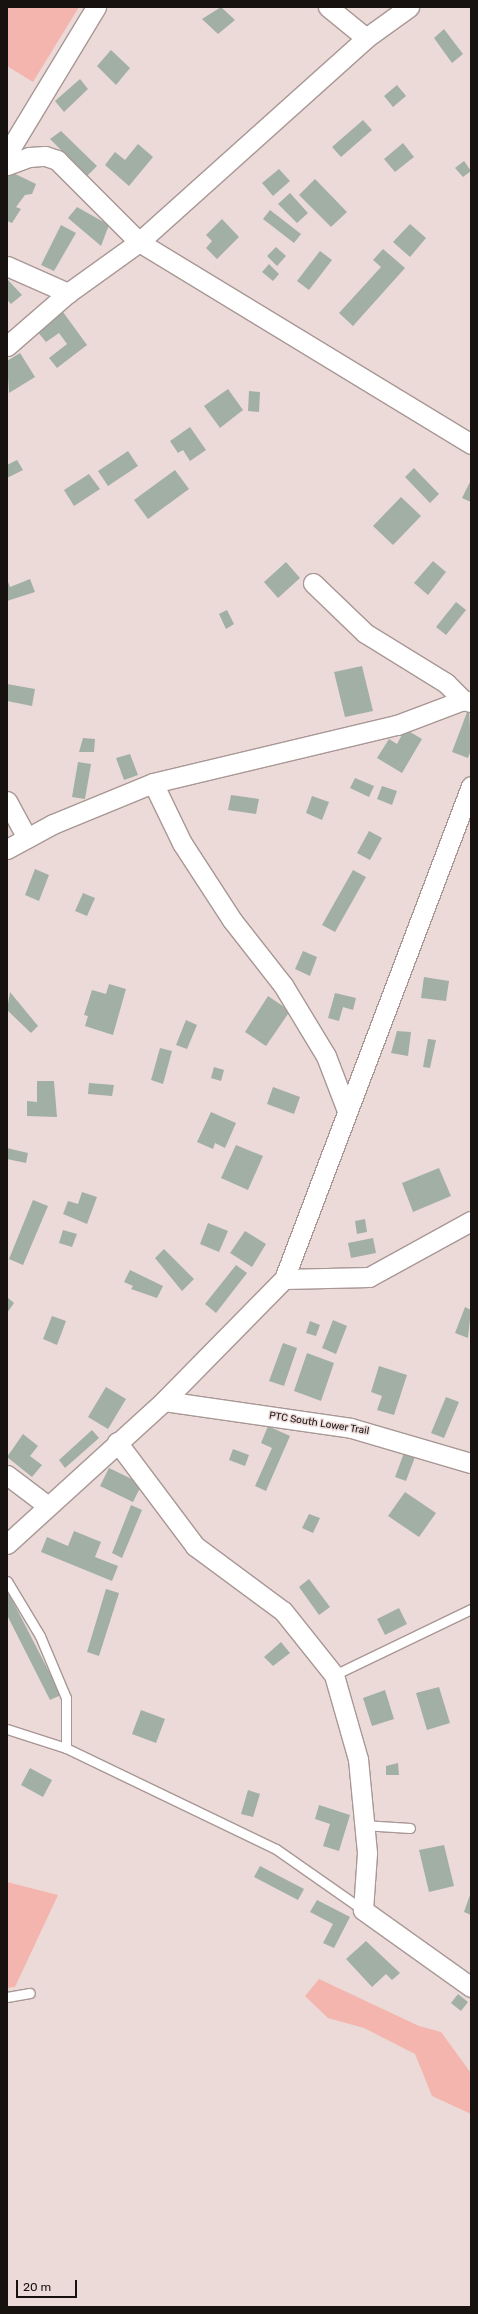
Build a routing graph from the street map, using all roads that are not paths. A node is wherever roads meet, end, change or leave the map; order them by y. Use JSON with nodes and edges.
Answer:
{"nodes":[{"id":1,"x":96,"y":7,"type":"edge"},
{"id":2,"x":328,"y":7,"type":"edge"},
{"id":3,"x":409,"y":7,"type":"edge"},
{"id":4,"x":366,"y":38,"type":"junction"},
{"id":5,"x":7,"y":154,"type":"edge"},
{"id":6,"x":7,"y":165,"type":"edge"},
{"id":7,"x":139,"y":242,"type":"junction"},
{"id":8,"x":7,"y":266,"type":"edge"},
{"id":9,"x":68,"y":293,"type":"junction"},
{"id":10,"x":7,"y":346,"type":"edge"},
{"id":11,"x":471,"y":444,"type":"edge"},
{"id":12,"x":313,"y":583,"type":"dead end"},
{"id":13,"x":467,"y":701,"type":"edge"},
{"id":14,"x":153,"y":782,"type":"junction"},
{"id":15,"x":471,"y":786,"type":"edge"},
{"id":16,"x":7,"y":801,"type":"edge"},
{"id":17,"x":27,"y":838,"type":"junction"},
{"id":18,"x":7,"y":849,"type":"edge"},
{"id":19,"x":346,"y":1108,"type":"junction"},
{"id":20,"x":471,"y":1221,"type":"edge"},
{"id":21,"x":284,"y":1279,"type":"junction"},
{"id":22,"x":164,"y":1401,"type":"junction"},
{"id":23,"x":117,"y":1442,"type":"junction"},
{"id":24,"x":471,"y":1463,"type":"edge"},
{"id":25,"x":7,"y":1474,"type":"edge"},
{"id":26,"x":48,"y":1506,"type":"junction"},
{"id":27,"x":7,"y":1544,"type":"edge"},
{"id":28,"x":7,"y":1581,"type":"edge"},
{"id":29,"x":471,"y":1609,"type":"edge"},
{"id":30,"x":334,"y":1675,"type":"junction"},
{"id":31,"x":7,"y":1729,"type":"edge"},
{"id":32,"x":66,"y":1748,"type":"junction"},
{"id":33,"x":362,"y":1825,"type":"junction"},
{"id":34,"x":410,"y":1828,"type":"dead end"},
{"id":35,"x":363,"y":1910,"type":"junction"},
{"id":36,"x":471,"y":1987,"type":"edge"},
{"id":37,"x":30,"y":1993,"type":"dead end"},
{"id":38,"x":7,"y":1997,"type":"edge"}],
"edges":[{"from":1,"to":5,"type":"street"},
{"from":2,"to":4,"type":"street"},
{"from":3,"to":4,"type":"street"},
{"from":4,"to":7,"type":"street"},
{"from":6,"to":7,"type":"street"},
{"from":7,"to":9,"type":"street"},
{"from":7,"to":11,"type":"street"},
{"from":8,"to":9,"type":"street"},
{"from":9,"to":10,"type":"street"},
{"from":12,"to":13,"type":"street"},
{"from":13,"to":14,"type":"street"},
{"from":14,"to":17,"type":"street"},
{"from":14,"to":19,"type":"street"},
{"from":15,"to":19,"type":"street"},
{"from":16,"to":17,"type":"street"},
{"from":17,"to":18,"type":"street"},
{"from":19,"to":21,"type":"street"},
{"from":20,"to":21,"type":"street"},
{"from":21,"to":22,"type":"street"},
{"from":22,"to":23,"type":"street"},
{"from":22,"to":24,"type":"street","name":"PTC South Lower Trail"},
{"from":23,"to":26,"type":"street"},
{"from":23,"to":30,"type":"street"},
{"from":25,"to":26,"type":"street"},
{"from":26,"to":27,"type":"street"},
{"from":28,"to":32,"type":"lane"},
{"from":29,"to":30,"type":"lane"},
{"from":30,"to":33,"type":"street"},
{"from":31,"to":32,"type":"lane"},
{"from":32,"to":35,"type":"lane"},
{"from":33,"to":34,"type":"lane"},
{"from":33,"to":35,"type":"street"},
{"from":35,"to":36,"type":"street"},
{"from":37,"to":38,"type":"lane"}]}
